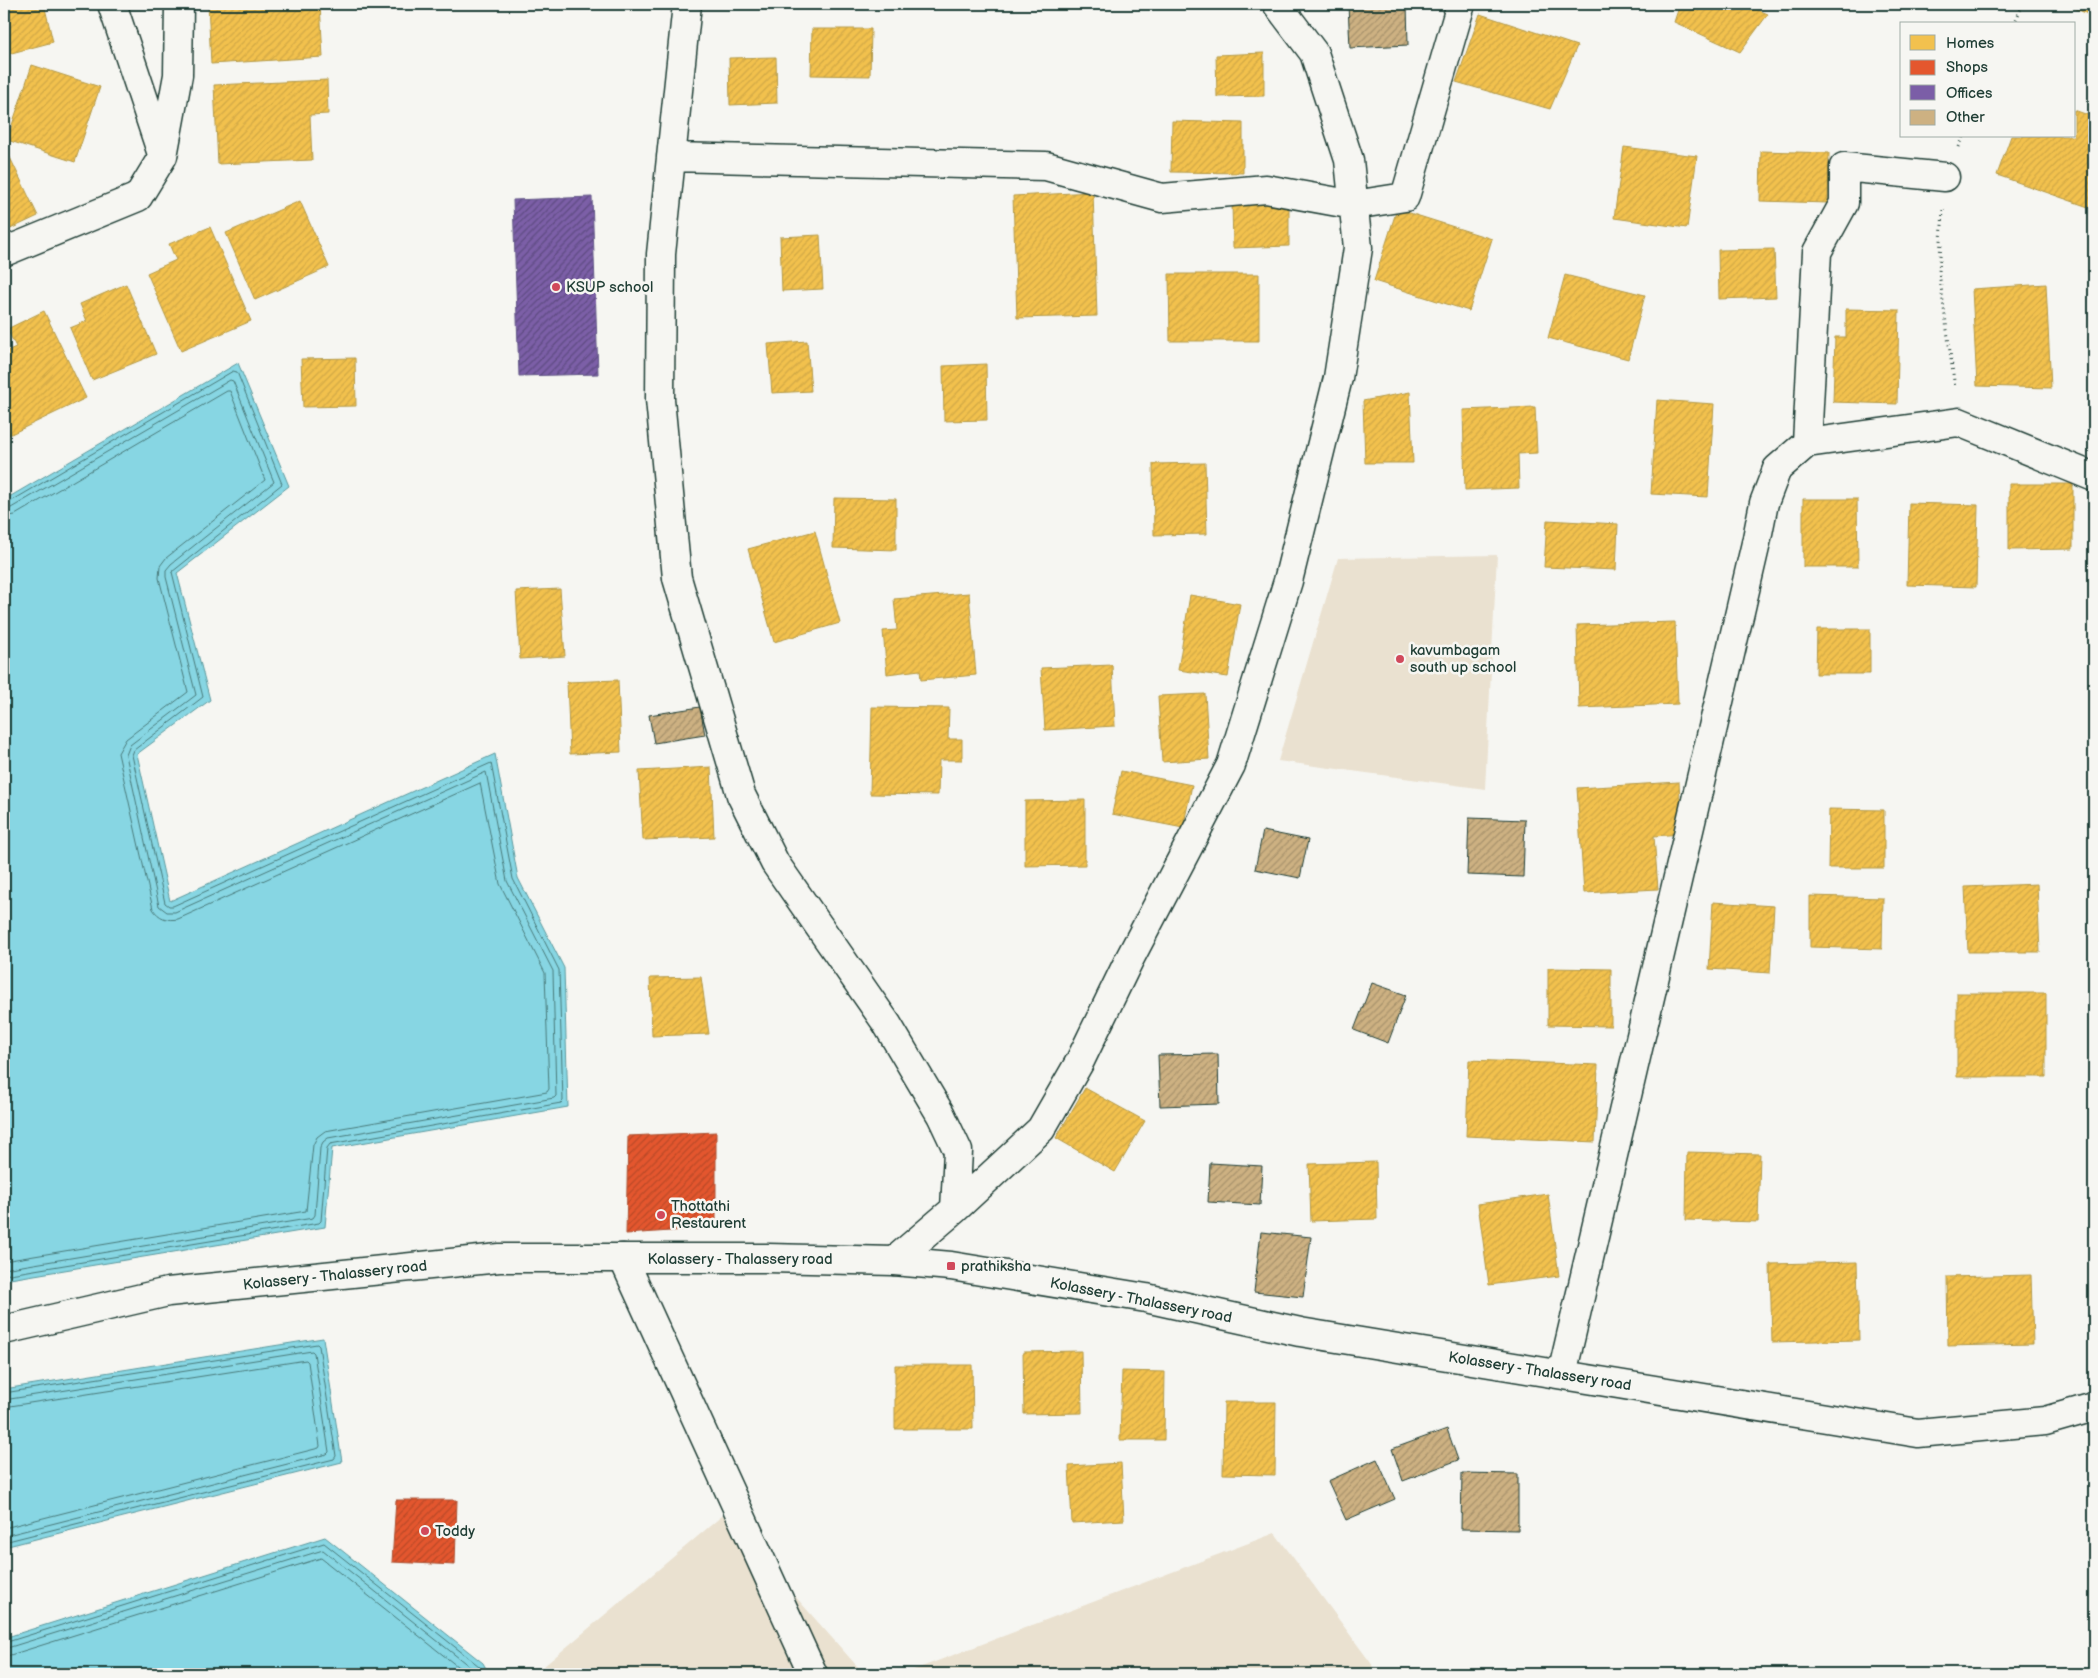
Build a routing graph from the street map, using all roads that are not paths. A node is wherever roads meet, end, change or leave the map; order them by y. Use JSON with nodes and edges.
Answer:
{"nodes":[{"id":1,"x":112,"y":4,"type":"edge"},
{"id":2,"x":179,"y":4,"type":"edge"},
{"id":3,"x":687,"y":4,"type":"edge"},
{"id":4,"x":1277,"y":4,"type":"edge"},
{"id":5,"x":1461,"y":4,"type":"edge"},
{"id":6,"x":163,"y":156,"type":"junction"},
{"id":7,"x":671,"y":157,"type":"junction"},
{"id":8,"x":1945,"y":177,"type":"road end"},
{"id":9,"x":1354,"y":205,"type":"junction"},
{"id":10,"x":4,"y":252,"type":"edge"},
{"id":11,"x":1807,"y":443,"type":"junction"},
{"id":12,"x":2094,"y":477,"type":"edge"},
{"id":13,"x":955,"y":1209,"type":"junction"},
{"id":14,"x":623,"y":1258,"type":"junction"},
{"id":15,"x":894,"y":1261,"type":"junction"},
{"id":16,"x":4,"y":1330,"type":"edge"},
{"id":17,"x":1562,"y":1374,"type":"junction"},
{"id":18,"x":2094,"y":1407,"type":"edge"},
{"id":19,"x":813,"y":1674,"type":"edge"}],
"edges":[{"from":1,"to":6,"type":"street"},
{"from":2,"to":6,"type":"street"},
{"from":3,"to":7,"type":"street"},
{"from":4,"to":9,"type":"street"},
{"from":5,"to":9,"type":"street"},
{"from":6,"to":10,"type":"street"},
{"from":7,"to":9,"type":"street"},
{"from":7,"to":13,"type":"street"},
{"from":8,"to":11,"type":"street"},
{"from":9,"to":13,"type":"street"},
{"from":11,"to":12,"type":"street"},
{"from":11,"to":17,"type":"street"},
{"from":13,"to":15,"type":"street"},
{"from":14,"to":15,"type":"street","name":"Kolassery - Thalassery road"},
{"from":14,"to":16,"type":"street","name":"Kolassery - Thalassery road"},
{"from":14,"to":19,"type":"street"},
{"from":15,"to":17,"type":"street","name":"Kolassery - Thalassery road"},
{"from":17,"to":18,"type":"street","name":"Kolassery - Thalassery road"}]}
